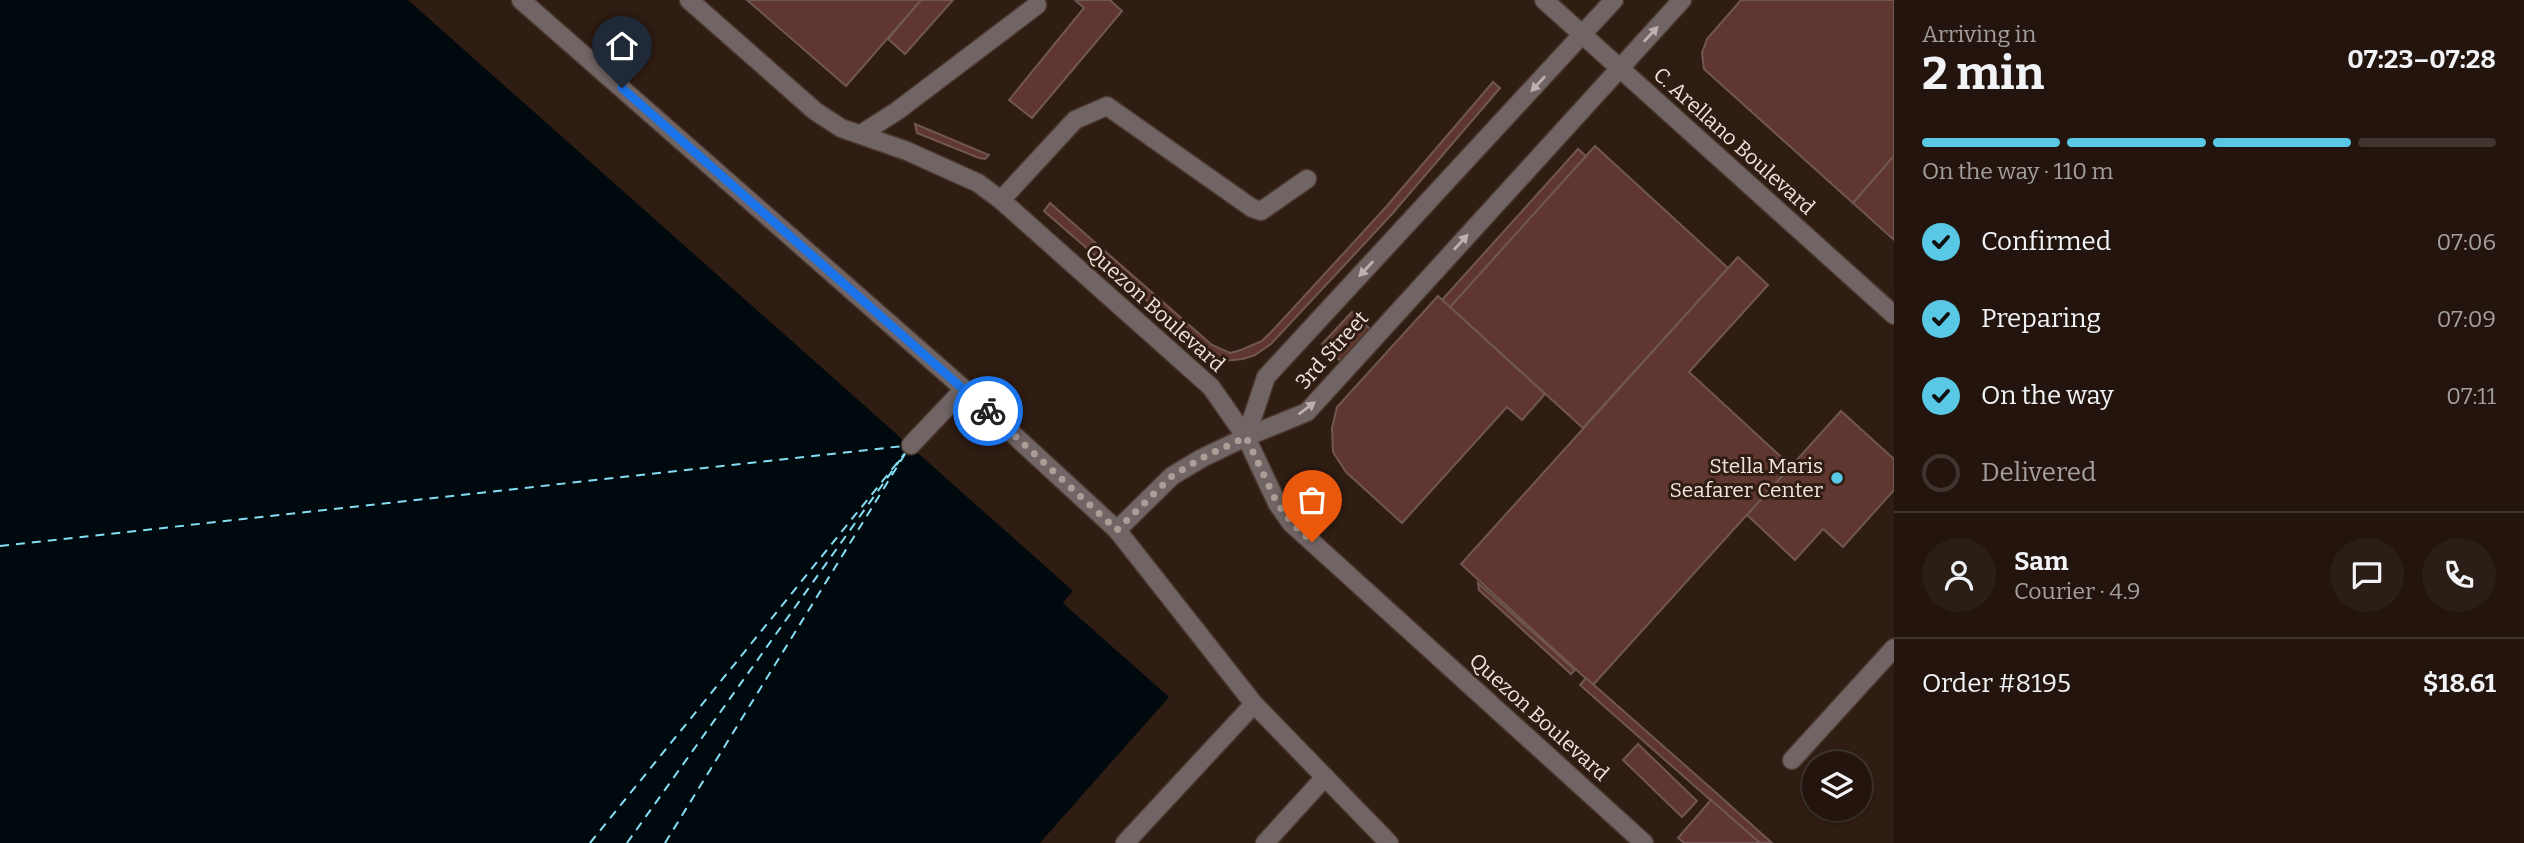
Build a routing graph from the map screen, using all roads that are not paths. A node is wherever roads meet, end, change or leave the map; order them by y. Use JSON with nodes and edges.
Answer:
{"nodes":[{"id":1,"x":522,"y":0,"type":"edge"},
{"id":2,"x":690,"y":0,"type":"edge"},
{"id":3,"x":1544,"y":0,"type":"edge"},
{"id":4,"x":1614,"y":0,"type":"edge"},
{"id":5,"x":1682,"y":0,"type":"edge"},
{"id":6,"x":1037,"y":5,"type":"dead end"},
{"id":7,"x":1584,"y":34,"type":"junction"},
{"id":8,"x":1620,"y":68,"type":"junction"},
{"id":9,"x":861,"y":134,"type":"junction"},
{"id":10,"x":1307,"y":178,"type":"dead end"},
{"id":11,"x":1001,"y":200,"type":"junction"},
{"id":12,"x":1894,"y":315,"type":"edge"},
{"id":13,"x":964,"y":389,"type":"junction"},
{"id":14,"x":1246,"y":437,"type":"junction"},
{"id":15,"x":911,"y":445,"type":"dead end"},
{"id":16,"x":1117,"y":530,"type":"junction"},
{"id":17,"x":1891,"y":658,"type":"edge"},
{"id":18,"x":1254,"y":704,"type":"junction"},
{"id":19,"x":1793,"y":760,"type":"dead end"},
{"id":20,"x":1325,"y":777,"type":"junction"},
{"id":21,"x":1125,"y":843,"type":"edge"},
{"id":22,"x":1265,"y":843,"type":"edge"},
{"id":23,"x":1389,"y":843,"type":"edge"},
{"id":24,"x":1644,"y":843,"type":"edge"}],
"edges":[{"from":1,"to":13,"type":"street"},
{"from":2,"to":9,"type":"street","name":"Quezon Boulevard"},
{"from":3,"to":7,"type":"street","name":"C. Arellano Boulevard"},
{"from":4,"to":7,"type":"street","name":"3rd Street"},
{"from":8,"to":5,"type":"street","name":"3rd Street","one_way":true},
{"from":6,"to":9,"type":"street"},
{"from":7,"to":8,"type":"street","name":"C. Arellano Boulevard"},
{"from":7,"to":14,"type":"street","name":"3rd Street","one_way":true},
{"from":8,"to":12,"type":"street","name":"C. Arellano Boulevard"},
{"from":14,"to":8,"type":"street","name":"3rd Street","one_way":true},
{"from":9,"to":11,"type":"street","name":"Quezon Boulevard"},
{"from":10,"to":11,"type":"street"},
{"from":11,"to":14,"type":"street","name":"Quezon Boulevard"},
{"from":13,"to":15,"type":"street"},
{"from":13,"to":16,"type":"street"},
{"from":14,"to":16,"type":"street"},
{"from":14,"to":24,"type":"street","name":"Quezon Boulevard"},
{"from":16,"to":18,"type":"street"},
{"from":17,"to":19,"type":"street"},
{"from":18,"to":20,"type":"street"},
{"from":18,"to":21,"type":"street"},
{"from":20,"to":22,"type":"street"},
{"from":20,"to":23,"type":"street"}]}
